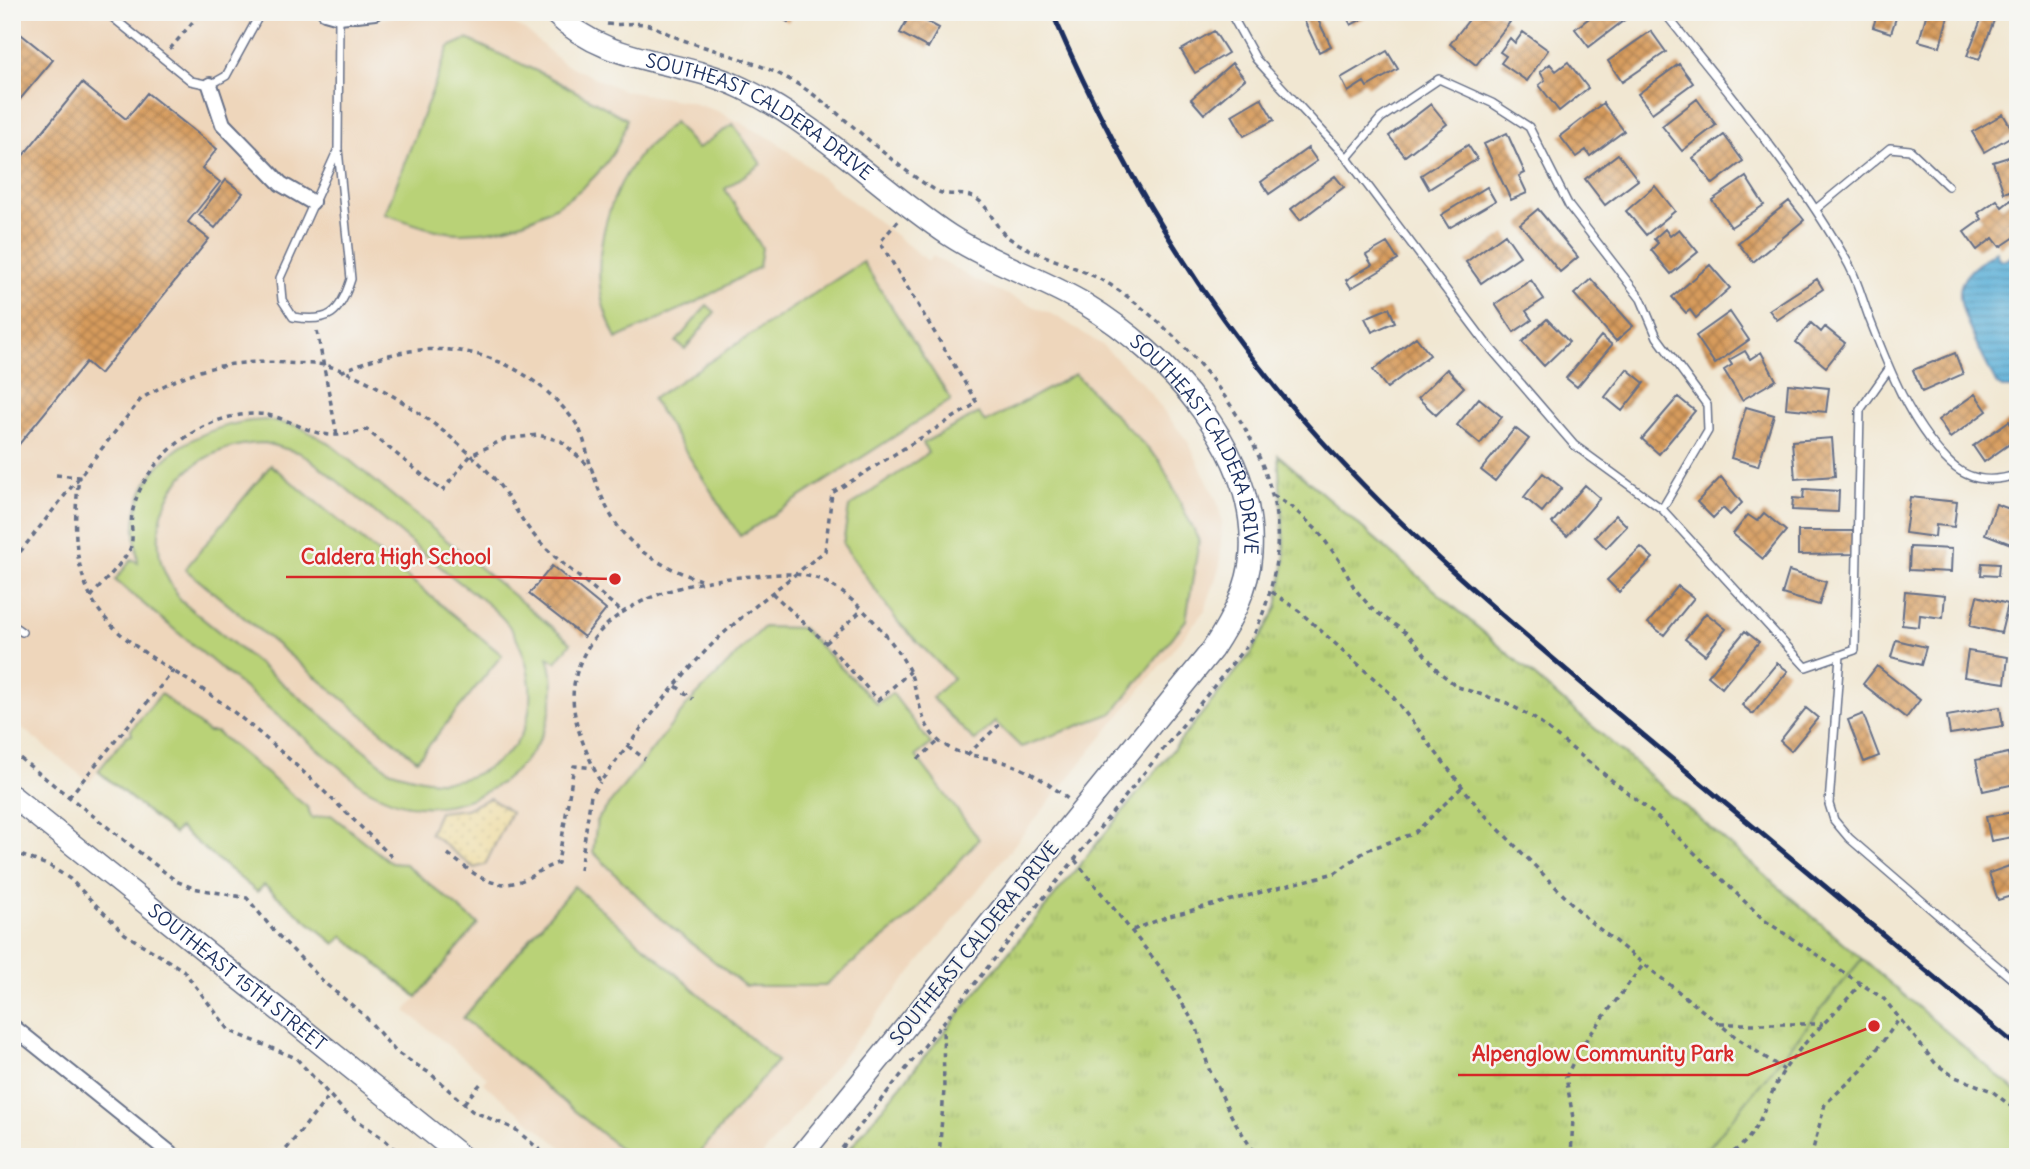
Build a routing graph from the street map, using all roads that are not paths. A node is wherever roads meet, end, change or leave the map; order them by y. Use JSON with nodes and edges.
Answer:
{"nodes":[{"id":1,"x":106,"y":12,"type":"edge"},
{"id":2,"x":261,"y":12,"type":"edge"},
{"id":3,"x":375,"y":12,"type":"edge"},
{"id":4,"x":553,"y":12,"type":"edge"},
{"id":5,"x":1230,"y":12,"type":"edge"},
{"id":6,"x":1664,"y":12,"type":"edge"},
{"id":7,"x":332,"y":14,"type":"edge"},
{"id":8,"x":210,"y":86,"type":"junction"},
{"id":9,"x":338,"y":149,"type":"junction"},
{"id":10,"x":1347,"y":158,"type":"junction"},
{"id":11,"x":1948,"y":186,"type":"dead end"},
{"id":12,"x":312,"y":202,"type":"junction"},
{"id":13,"x":1816,"y":209,"type":"junction"},
{"id":14,"x":1889,"y":369,"type":"junction"},
{"id":15,"x":2018,"y":474,"type":"edge"},
{"id":16,"x":1662,"y":509,"type":"junction"},
{"id":17,"x":12,"y":625,"type":"edge"},
{"id":18,"x":22,"y":632,"type":"dead end"},
{"id":19,"x":1840,"y":655,"type":"junction"},
{"id":20,"x":12,"y":796,"type":"edge"},
{"id":21,"x":2018,"y":984,"type":"edge"},
{"id":22,"x":12,"y":1026,"type":"edge"},
{"id":23,"x":175,"y":1157,"type":"edge"},
{"id":24,"x":462,"y":1157,"type":"edge"},
{"id":25,"x":800,"y":1157,"type":"edge"}],
"edges":[{"from":1,"to":8,"type":"lane"},
{"from":2,"to":8,"type":"lane"},
{"from":3,"to":7,"type":"street"},
{"from":4,"to":25,"type":"street","name":"SOUTHEAST CALDERA DRIVE"},
{"from":5,"to":10,"type":"lane"},
{"from":6,"to":13,"type":"lane"},
{"from":7,"to":9,"type":"lane"},
{"from":8,"to":12,"type":"street"},
{"from":9,"to":12,"type":"lane"},
{"from":9,"to":12,"type":"lane"},
{"from":10,"to":16,"type":"lane"},
{"from":10,"to":16,"type":"lane"},
{"from":11,"to":13,"type":"lane"},
{"from":13,"to":14,"type":"lane"},
{"from":14,"to":15,"type":"lane"},
{"from":14,"to":19,"type":"lane"},
{"from":16,"to":19,"type":"lane"},
{"from":17,"to":18,"type":"lane"},
{"from":19,"to":21,"type":"lane"},
{"from":20,"to":24,"type":"street","name":"SOUTHEAST 15TH STREET"},
{"from":22,"to":23,"type":"street"}]}
